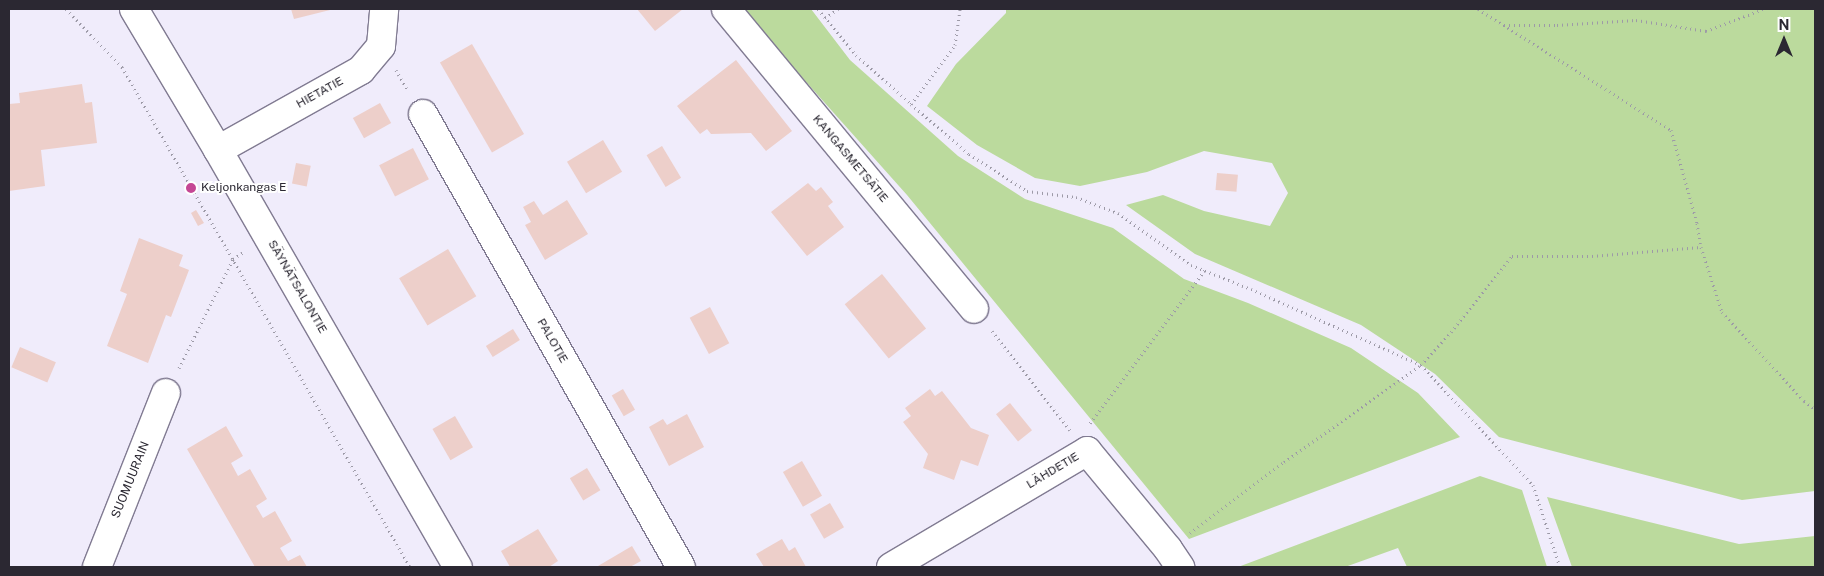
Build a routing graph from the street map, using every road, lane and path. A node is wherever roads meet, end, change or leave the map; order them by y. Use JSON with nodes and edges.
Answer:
{"nodes":[{"id":1,"x":66,"y":9,"type":"edge"},
{"id":2,"x":134,"y":9,"type":"edge"},
{"id":3,"x":384,"y":9,"type":"edge"},
{"id":4,"x":726,"y":9,"type":"edge"},
{"id":5,"x":818,"y":9,"type":"edge"},
{"id":6,"x":838,"y":9,"type":"edge"},
{"id":7,"x":960,"y":9,"type":"edge"},
{"id":8,"x":1478,"y":9,"type":"edge"},
{"id":9,"x":1763,"y":9,"type":"edge"},
{"id":10,"x":825,"y":18,"type":"junction"},
{"id":11,"x":1502,"y":25,"type":"junction"},
{"id":12,"x":382,"y":46,"type":"junction"},
{"id":13,"x":910,"y":104,"type":"junction"},
{"id":14,"x":423,"y":114,"type":"joint"},
{"id":15,"x":218,"y":150,"type":"junction"},
{"id":16,"x":267,"y":235,"type":"junction"},
{"id":17,"x":1701,"y":247,"type":"junction"},
{"id":18,"x":232,"y":259,"type":"junction"},
{"id":19,"x":1205,"y":270,"type":"junction"},
{"id":20,"x":974,"y":309,"type":"joint"},
{"id":21,"x":1420,"y":364,"type":"junction"},
{"id":22,"x":166,"y":393,"type":"joint"},
{"id":23,"x":1815,"y":409,"type":"edge"},
{"id":24,"x":1082,"y":445,"type":"junction"},
{"id":25,"x":1174,"y":558,"type":"edge"},
{"id":26,"x":97,"y":567,"type":"edge"},
{"id":27,"x":410,"y":567,"type":"edge"},
{"id":28,"x":458,"y":567,"type":"edge"},
{"id":29,"x":680,"y":567,"type":"edge"},
{"id":30,"x":891,"y":567,"type":"edge"},
{"id":31,"x":1560,"y":567,"type":"edge"}],
"edges":[{"from":1,"to":18,"type":"path"},
{"from":2,"to":15,"type":"street","name":"SÄYNÄTSALONTIE"},
{"from":3,"to":12,"type":"street"},
{"from":4,"to":20,"type":"street","name":"KANGASMETSÄTIE"},
{"from":5,"to":10,"type":"path"},
{"from":6,"to":10,"type":"path"},
{"from":7,"to":13,"type":"path"},
{"from":8,"to":11,"type":"path"},
{"from":9,"to":11,"type":"path"},
{"from":10,"to":13,"type":"path"},
{"from":11,"to":17,"type":"path"},
{"from":12,"to":14,"type":"path"},
{"from":12,"to":15,"type":"street","name":"HIETATIE"},
{"from":13,"to":19,"type":"path"},
{"from":14,"to":29,"type":"street","name":"PALOTIE"},
{"from":15,"to":16,"type":"street","name":"SÄYNÄTSALONTIE"},
{"from":16,"to":18,"type":"path"},
{"from":16,"to":28,"type":"street","name":"SÄYNÄTSALONTIE"},
{"from":17,"to":21,"type":"path"},
{"from":17,"to":23,"type":"path"},
{"from":18,"to":22,"type":"path"},
{"from":18,"to":27,"type":"path"},
{"from":19,"to":21,"type":"path"},
{"from":19,"to":24,"type":"path"},
{"from":20,"to":24,"type":"path"},
{"from":21,"to":25,"type":"path"},
{"from":21,"to":31,"type":"path"},
{"from":22,"to":26,"type":"street","name":"SUOMUURAIN"},
{"from":24,"to":25,"type":"street","name":"LÄHDETIE"},
{"from":24,"to":30,"type":"street","name":"LÄHDETIE"}]}
